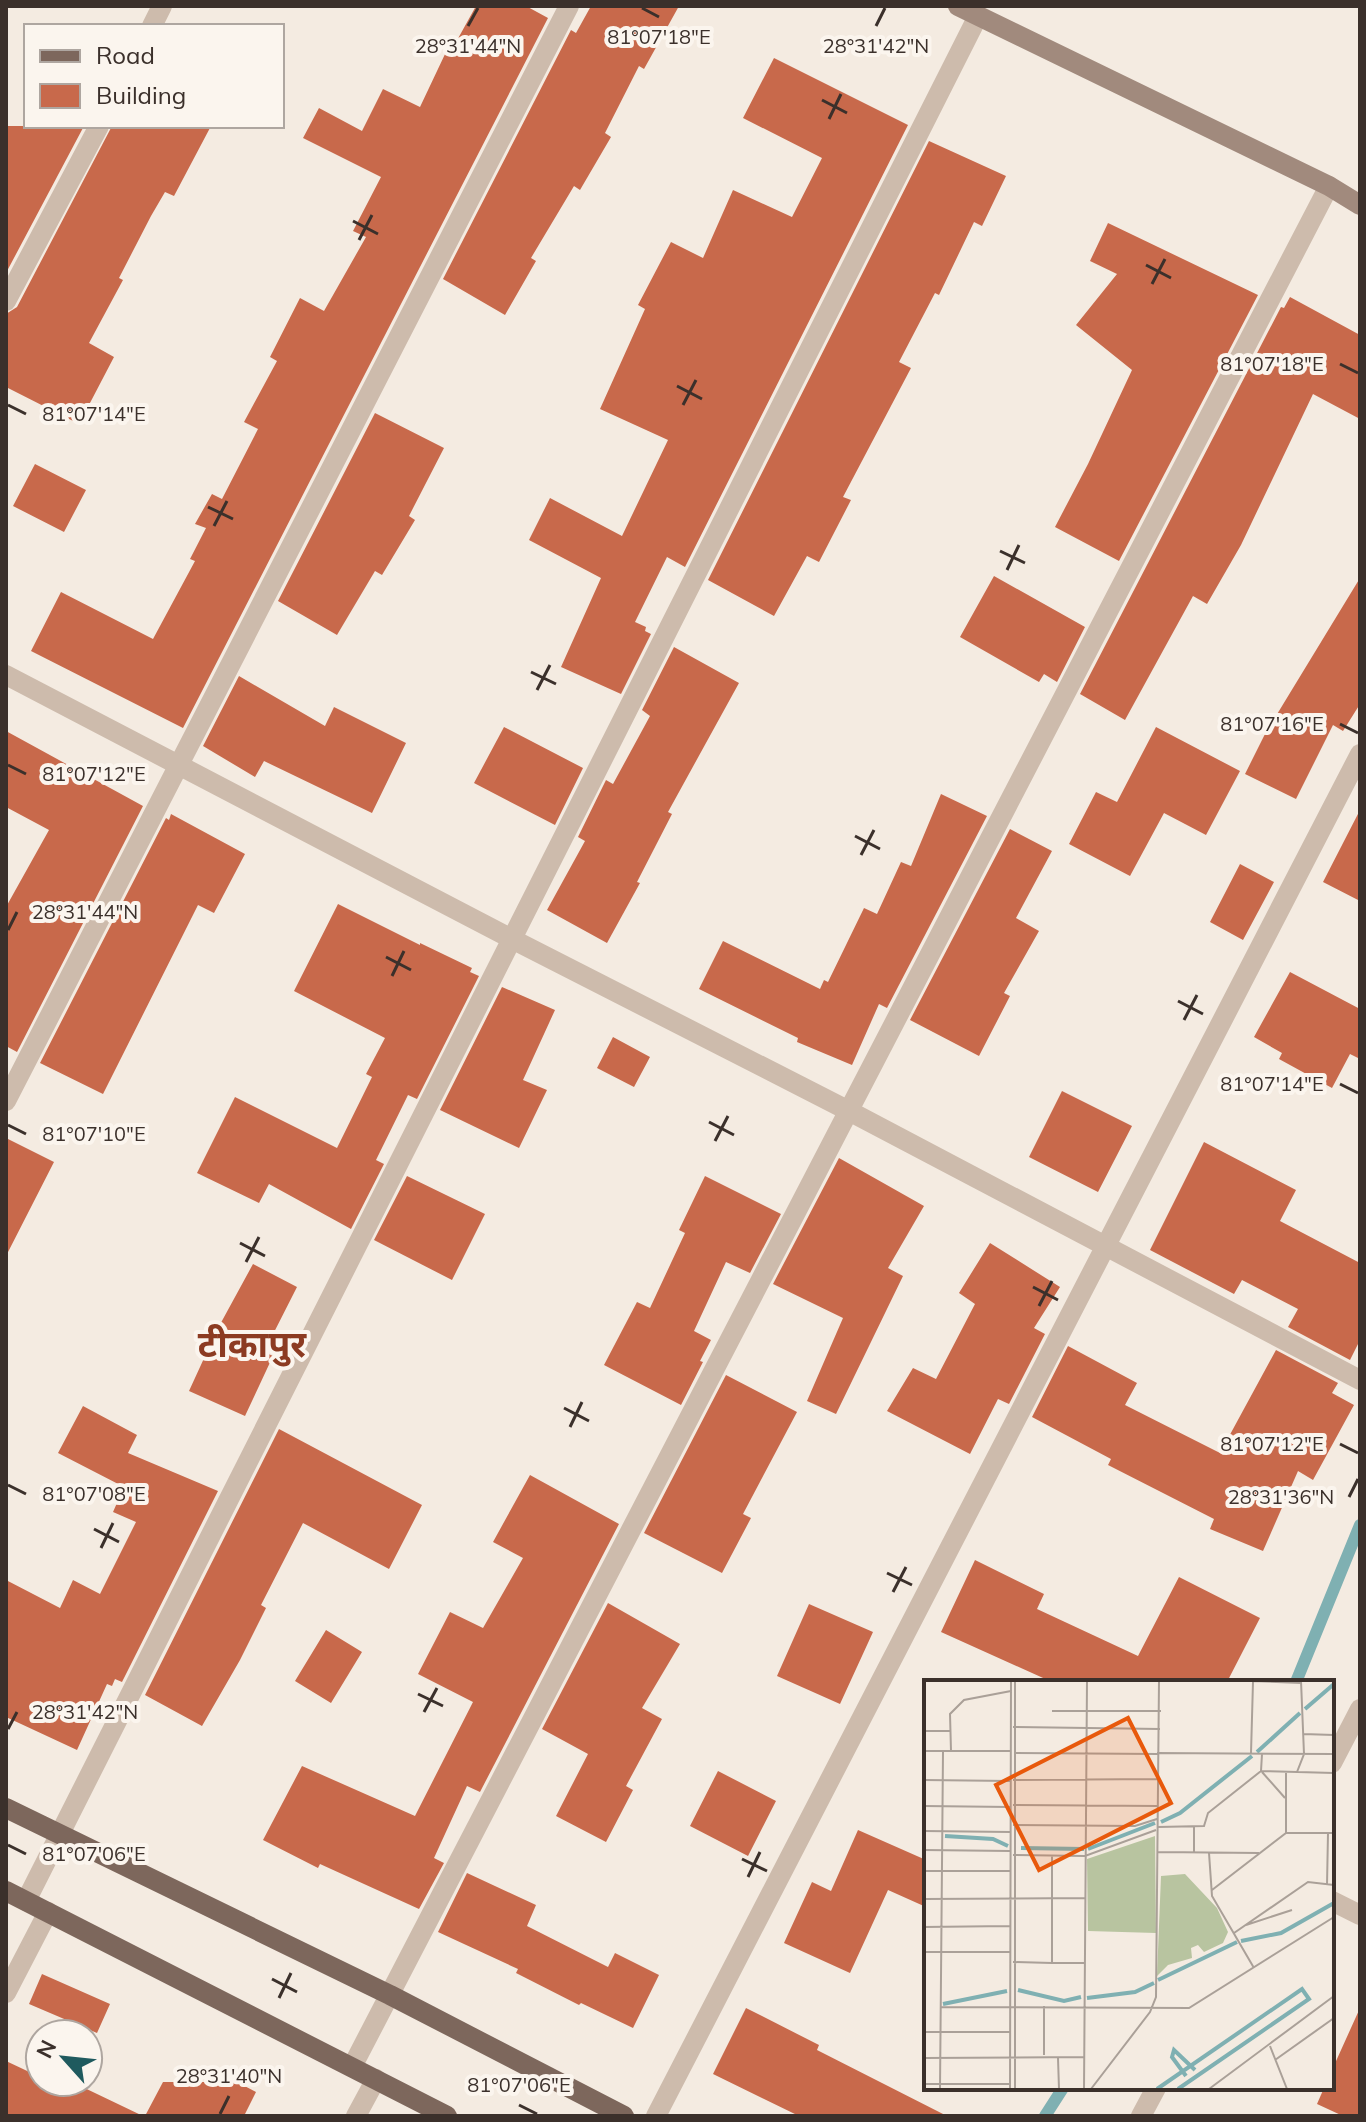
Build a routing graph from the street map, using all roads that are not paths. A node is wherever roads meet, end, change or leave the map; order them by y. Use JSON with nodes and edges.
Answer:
{"nodes":[{"id":1,"x":162,"y":6,"type":"edge"},
{"id":2,"x":569,"y":6,"type":"edge"},
{"id":3,"x":958,"y":6,"type":"edge"},
{"id":4,"x":978,"y":16,"type":"junction"},
{"id":5,"x":153,"y":24,"type":"edge"},
{"id":6,"x":98,"y":128,"type":"edge"},
{"id":7,"x":1329,"y":186,"type":"junction"},
{"id":8,"x":1360,"y":205,"type":"edge"},
{"id":9,"x":6,"y":301,"type":"edge"},
{"id":10,"x":6,"y":675,"type":"edge"},
{"id":11,"x":1360,"y":754,"type":"edge"},
{"id":12,"x":177,"y":764,"type":"junction"},
{"id":13,"x":510,"y":938,"type":"junction"},
{"id":14,"x":6,"y":1101,"type":"edge"},
{"id":15,"x":849,"y":1111,"type":"junction"},
{"id":16,"x":1104,"y":1247,"type":"junction"},
{"id":17,"x":1360,"y":1380,"type":"edge"},
{"id":18,"x":1360,"y":1709,"type":"edge"},
{"id":19,"x":1334,"y":1759,"type":"edge"},
{"id":20,"x":6,"y":1808,"type":"edge"},
{"id":21,"x":59,"y":1835,"type":"junction"},
{"id":22,"x":6,"y":1891,"type":"edge"},
{"id":23,"x":26,"y":1901,"type":"junction"},
{"id":24,"x":1334,"y":1902,"type":"edge"},
{"id":25,"x":48,"y":1912,"type":"junction"},
{"id":26,"x":1360,"y":1915,"type":"edge"},
{"id":27,"x":6,"y":1993,"type":"edge"},
{"id":28,"x":390,"y":1995,"type":"junction"},
{"id":29,"x":352,"y":2067,"type":"junction"},
{"id":30,"x":376,"y":2079,"type":"junction"},
{"id":31,"x":1155,"y":2090,"type":"edge"},
{"id":32,"x":356,"y":2116,"type":"edge"},
{"id":33,"x":447,"y":2116,"type":"edge"},
{"id":34,"x":624,"y":2116,"type":"edge"},
{"id":35,"x":656,"y":2116,"type":"edge"},
{"id":36,"x":1141,"y":2116,"type":"edge"}],
"edges":[{"from":1,"to":5,"type":"street"},
{"from":2,"to":12,"type":"street"},
{"from":3,"to":4,"type":"street"},
{"from":4,"to":7,"type":"street"},
{"from":4,"to":13,"type":"street"},
{"from":6,"to":9,"type":"street"},
{"from":7,"to":8,"type":"street"},
{"from":7,"to":15,"type":"street"},
{"from":10,"to":12,"type":"street"},
{"from":11,"to":16,"type":"street"},
{"from":12,"to":13,"type":"street"},
{"from":12,"to":14,"type":"street"},
{"from":13,"to":15,"type":"street"},
{"from":13,"to":21,"type":"street"},
{"from":15,"to":16,"type":"street"},
{"from":15,"to":28,"type":"street"},
{"from":16,"to":17,"type":"street"},
{"from":16,"to":35,"type":"street"},
{"from":18,"to":19,"type":"street"},
{"from":20,"to":21,"type":"main road"},
{"from":21,"to":23,"type":"street"},
{"from":21,"to":28,"type":"main road"},
{"from":22,"to":23,"type":"main road"},
{"from":23,"to":25,"type":"main road"},
{"from":24,"to":26,"type":"street"},
{"from":25,"to":27,"type":"street"},
{"from":25,"to":29,"type":"main road"},
{"from":28,"to":29,"type":"street"},
{"from":28,"to":34,"type":"main road"},
{"from":29,"to":30,"type":"main road"},
{"from":30,"to":32,"type":"street"},
{"from":30,"to":33,"type":"main road"},
{"from":31,"to":36,"type":"street"}]}
